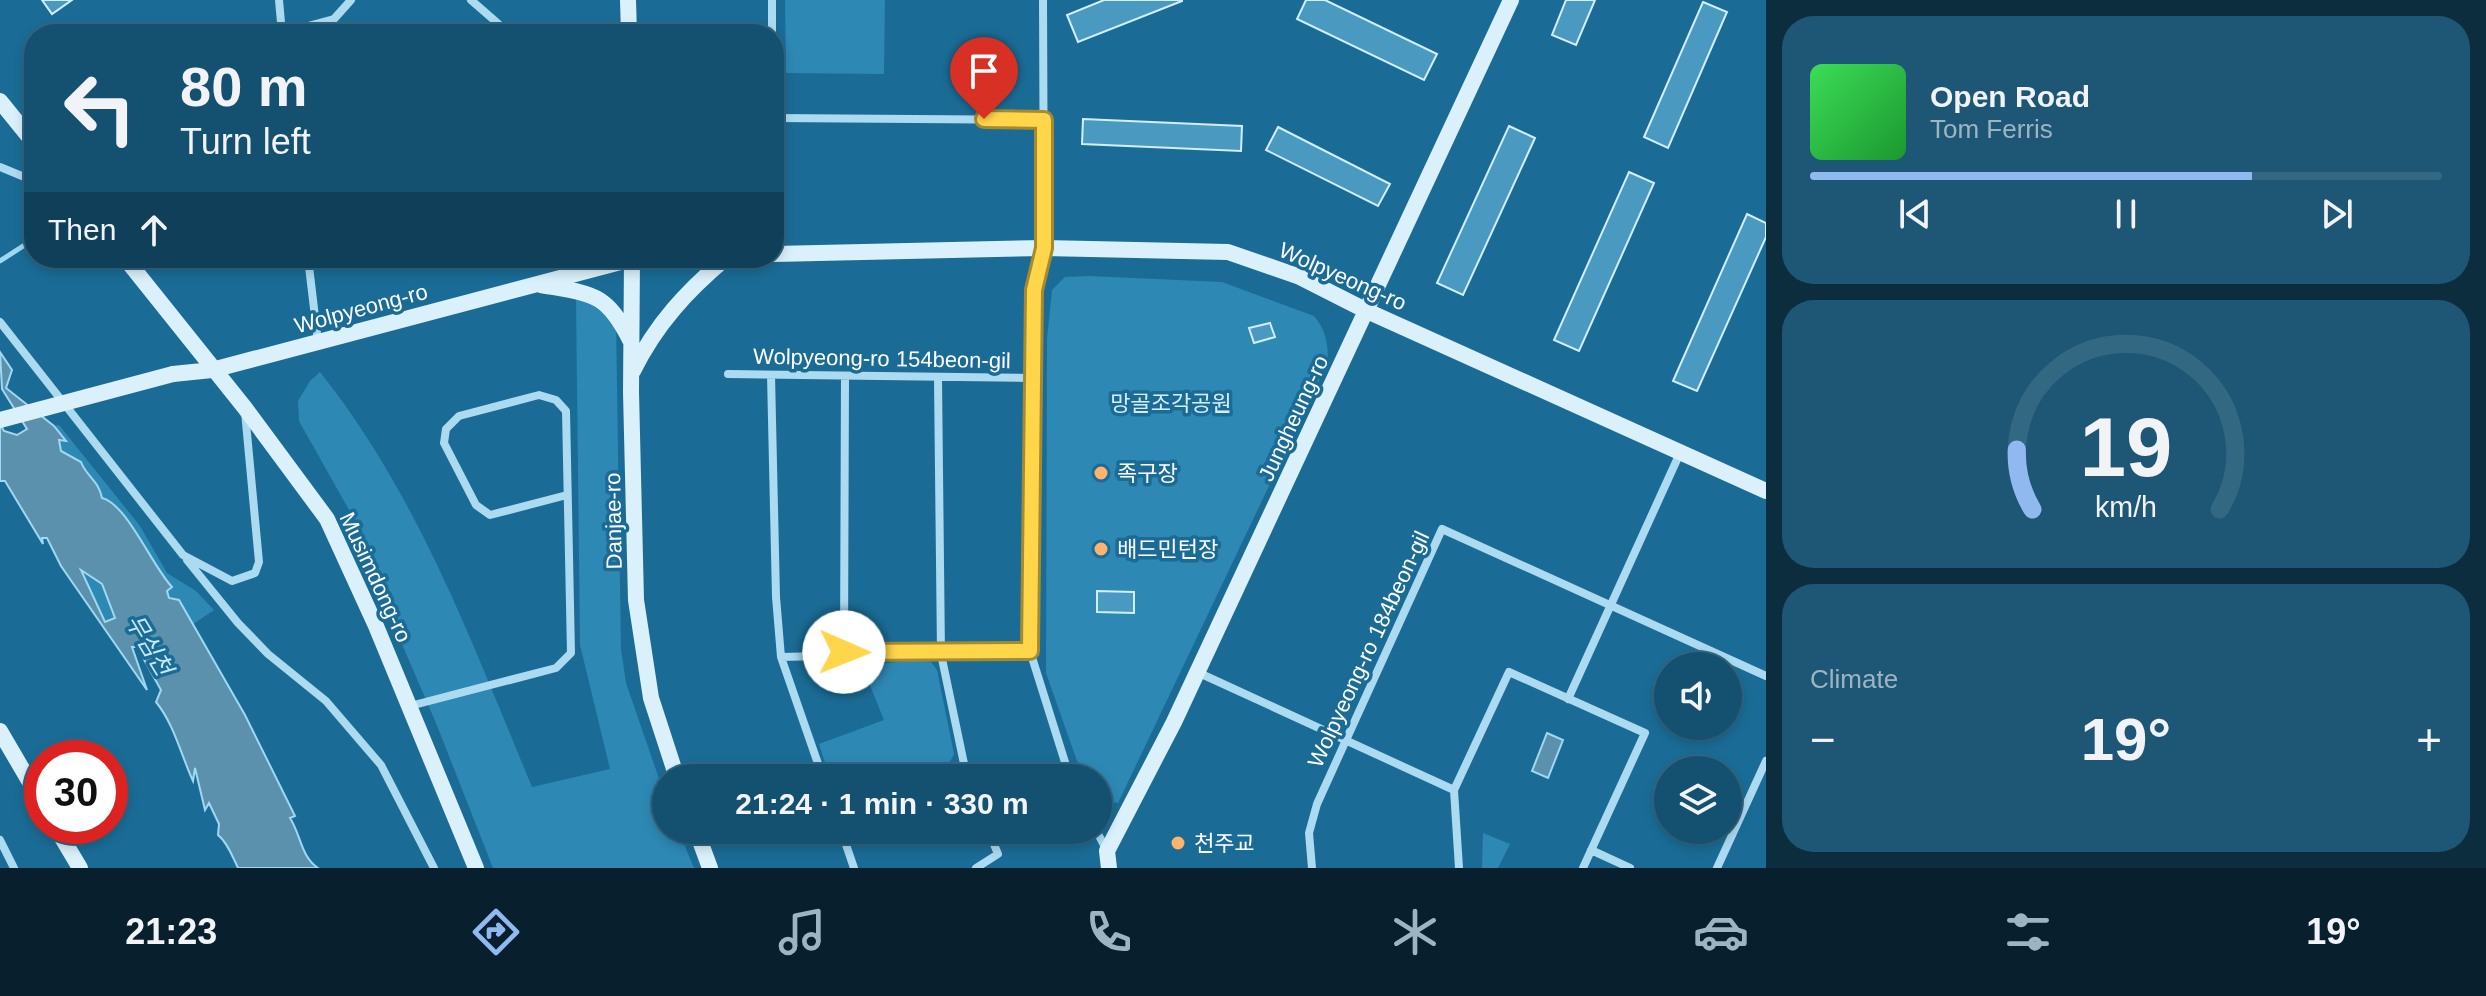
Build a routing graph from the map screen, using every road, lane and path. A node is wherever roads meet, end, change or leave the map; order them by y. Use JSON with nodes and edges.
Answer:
{"nodes":[{"id":1,"x":279,"y":0,"type":"edge"},
{"id":2,"x":351,"y":0,"type":"edge"},
{"id":3,"x":471,"y":0,"type":"edge"},
{"id":4,"x":628,"y":0,"type":"edge"},
{"id":5,"x":772,"y":0,"type":"edge"},
{"id":6,"x":1043,"y":0,"type":"edge"},
{"id":7,"x":1511,"y":0,"type":"edge"},
{"id":8,"x":281,"y":24,"type":"edge"},
{"id":9,"x":315,"y":24,"type":"edge"},
{"id":10,"x":499,"y":24,"type":"edge"},
{"id":11,"x":629,"y":24,"type":"edge"},
{"id":12,"x":772,"y":24,"type":"edge"},
{"id":13,"x":0,"y":101,"type":"edge"},
{"id":14,"x":784,"y":118,"type":"edge"},
{"id":15,"x":1044,"y":120,"type":"junction"},
{"id":16,"x":24,"y":131,"type":"edge"},
{"id":17,"x":0,"y":167,"type":"edge"},
{"id":18,"x":24,"y":177,"type":"edge"},
{"id":19,"x":1044,"y":248,"type":"junction"},
{"id":20,"x":784,"y":254,"type":"edge"},
{"id":21,"x":133,"y":268,"type":"edge"},
{"id":22,"x":309,"y":268,"type":"edge"},
{"id":23,"x":595,"y":268,"type":"edge"},
{"id":24,"x":632,"y":268,"type":"edge"},
{"id":25,"x":714,"y":268,"type":"edge"},
{"id":26,"x":536,"y":284,"type":"junction"},
{"id":27,"x":1367,"y":311,"type":"junction"},
{"id":28,"x":0,"y":322,"type":"edge"},
{"id":29,"x":318,"y":342,"type":"junction"},
{"id":30,"x":631,"y":343,"type":"junction"},
{"id":31,"x":212,"y":370,"type":"junction"},
{"id":32,"x":728,"y":374,"type":"dead end"},
{"id":33,"x":771,"y":375,"type":"junction"},
{"id":34,"x":631,"y":376,"type":"junction"},
{"id":35,"x":845,"y":376,"type":"junction"},
{"id":36,"x":1035,"y":378,"type":"junction"},
{"id":37,"x":938,"y":379,"type":"junction"},
{"id":38,"x":245,"y":408,"type":"junction"},
{"id":39,"x":0,"y":420,"type":"edge"},
{"id":40,"x":1680,"y":453,"type":"junction"},
{"id":41,"x":1766,"y":491,"type":"edge"},
{"id":42,"x":567,"y":495,"type":"junction"},
{"id":43,"x":183,"y":555,"type":"junction"},
{"id":44,"x":1610,"y":605,"type":"junction"},
{"id":45,"x":1030,"y":651,"type":"junction"},
{"id":46,"x":844,"y":652,"type":"junction"},
{"id":47,"x":941,"y":654,"type":"junction"},
{"id":48,"x":781,"y":657,"type":"junction"},
{"id":49,"x":1197,"y":672,"type":"junction"},
{"id":50,"x":1766,"y":676,"type":"edge"},
{"id":51,"x":1568,"y":699,"type":"junction"},
{"id":52,"x":410,"y":706,"type":"junction"},
{"id":53,"x":0,"y":731,"type":"edge"},
{"id":54,"x":1346,"y":738,"type":"junction"},
{"id":55,"x":1766,"y":761,"type":"edge"},
{"id":56,"x":672,"y":764,"type":"edge"},
{"id":57,"x":818,"y":764,"type":"edge"},
{"id":58,"x":961,"y":764,"type":"edge"},
{"id":59,"x":1066,"y":764,"type":"edge"},
{"id":60,"x":24,"y":772,"type":"edge"},
{"id":61,"x":1454,"y":790,"type":"junction"},
{"id":62,"x":1,"y":844,"type":"edge"},
{"id":63,"x":66,"y":844,"type":"edge"},
{"id":64,"x":701,"y":844,"type":"edge"},
{"id":65,"x":845,"y":844,"type":"edge"},
{"id":66,"x":994,"y":844,"type":"edge"},
{"id":67,"x":1591,"y":850,"type":"junction"},
{"id":68,"x":1108,"y":859,"type":"edge"},
{"id":69,"x":14,"y":868,"type":"edge"},
{"id":70,"x":80,"y":868,"type":"edge"},
{"id":71,"x":434,"y":868,"type":"edge"},
{"id":72,"x":476,"y":868,"type":"edge"},
{"id":73,"x":710,"y":868,"type":"edge"},
{"id":74,"x":854,"y":868,"type":"edge"},
{"id":75,"x":976,"y":868,"type":"edge"},
{"id":76,"x":1312,"y":868,"type":"edge"},
{"id":77,"x":1459,"y":868,"type":"edge"},
{"id":78,"x":1583,"y":868,"type":"edge"},
{"id":79,"x":1630,"y":868,"type":"edge"},
{"id":80,"x":1717,"y":868,"type":"edge"}],
"edges":[{"from":1,"to":8,"type":"street"},
{"from":2,"to":9,"type":"street"},
{"from":3,"to":10,"type":"street"},
{"from":4,"to":11,"type":"street"},
{"from":5,"to":12,"type":"street"},
{"from":6,"to":15,"type":"street"},
{"from":7,"to":27,"type":"street","name":"Jungheung-ro"},
{"from":13,"to":16,"type":"street"},
{"from":14,"to":15,"type":"street"},
{"from":15,"to":19,"type":"street"},
{"from":17,"to":18,"type":"street"},
{"from":19,"to":20,"type":"street","name":"Wolpyeong-ro"},
{"from":19,"to":27,"type":"street","name":"Wolpyeong-ro"},
{"from":19,"to":36,"type":"street"},
{"from":21,"to":31,"type":"street","name":"Musimdong-ro"},
{"from":22,"to":29,"type":"street"},
{"from":23,"to":26,"type":"street","name":"Wolpyeong-ro"},
{"from":24,"to":30,"type":"street","name":"Danjae-ro"},
{"from":25,"to":34,"type":"street"},
{"from":26,"to":29,"type":"street","name":"Wolpyeong-ro"},
{"from":26,"to":30,"type":"street"},
{"from":27,"to":40,"type":"street","name":"Wolpyeong-ro"},
{"from":27,"to":49,"type":"street","name":"Jungheung-ro"},
{"from":28,"to":43,"type":"street"},
{"from":29,"to":31,"type":"street","name":"Wolpyeong-ro"},
{"from":30,"to":34,"type":"street","name":"Danjae-ro"},
{"from":31,"to":38,"type":"street","name":"Musimdong-ro"},
{"from":31,"to":39,"type":"street","name":"Wolpyeong-ro","bridge":true},
{"from":32,"to":33,"type":"street","name":"Wolpyeong-ro 154beon-gil"},
{"from":33,"to":35,"type":"street","name":"Wolpyeong-ro 154beon-gil"},
{"from":33,"to":48,"type":"street"},
{"from":34,"to":56,"type":"street","name":"Danjae-ro"},
{"from":35,"to":37,"type":"street","name":"Wolpyeong-ro 154beon-gil"},
{"from":35,"to":46,"type":"street"},
{"from":36,"to":37,"type":"street","name":"Wolpyeong-ro 154beon-gil"},
{"from":36,"to":45,"type":"street"},
{"from":37,"to":47,"type":"street"},
{"from":38,"to":43,"type":"street"},
{"from":38,"to":52,"type":"street","name":"Musimdong-ro"},
{"from":40,"to":41,"type":"street","name":"Wolpyeong-ro"},
{"from":40,"to":44,"type":"street"},
{"from":42,"to":42,"type":"street"},
{"from":42,"to":52,"type":"street"},
{"from":43,"to":71,"type":"street"},
{"from":44,"to":50,"type":"street","name":"Wolpyeong-ro 184beon-gil"},
{"from":44,"to":51,"type":"street"},
{"from":44,"to":54,"type":"street","name":"Wolpyeong-ro 184beon-gil"},
{"from":45,"to":47,"type":"street"},
{"from":45,"to":59,"type":"street"},
{"from":46,"to":47,"type":"street"},
{"from":46,"to":48,"type":"street"},
{"from":47,"to":58,"type":"street"},
{"from":48,"to":57,"type":"street"},
{"from":49,"to":54,"type":"street"},
{"from":49,"to":68,"type":"street","name":"Jungheung-ro"},
{"from":51,"to":61,"type":"street"},
{"from":51,"to":67,"type":"street"},
{"from":52,"to":72,"type":"street","name":"Musimdong-ro"},
{"from":53,"to":60,"type":"street"},
{"from":54,"to":61,"type":"street"},
{"from":54,"to":76,"type":"street","name":"Wolpyeong-ro 184beon-gil"},
{"from":55,"to":80,"type":"street"},
{"from":61,"to":77,"type":"street"},
{"from":62,"to":69,"type":"street"},
{"from":63,"to":70,"type":"street"},
{"from":64,"to":73,"type":"street"},
{"from":65,"to":74,"type":"street"},
{"from":66,"to":75,"type":"street"},
{"from":67,"to":78,"type":"street"},
{"from":67,"to":79,"type":"street"}]}
